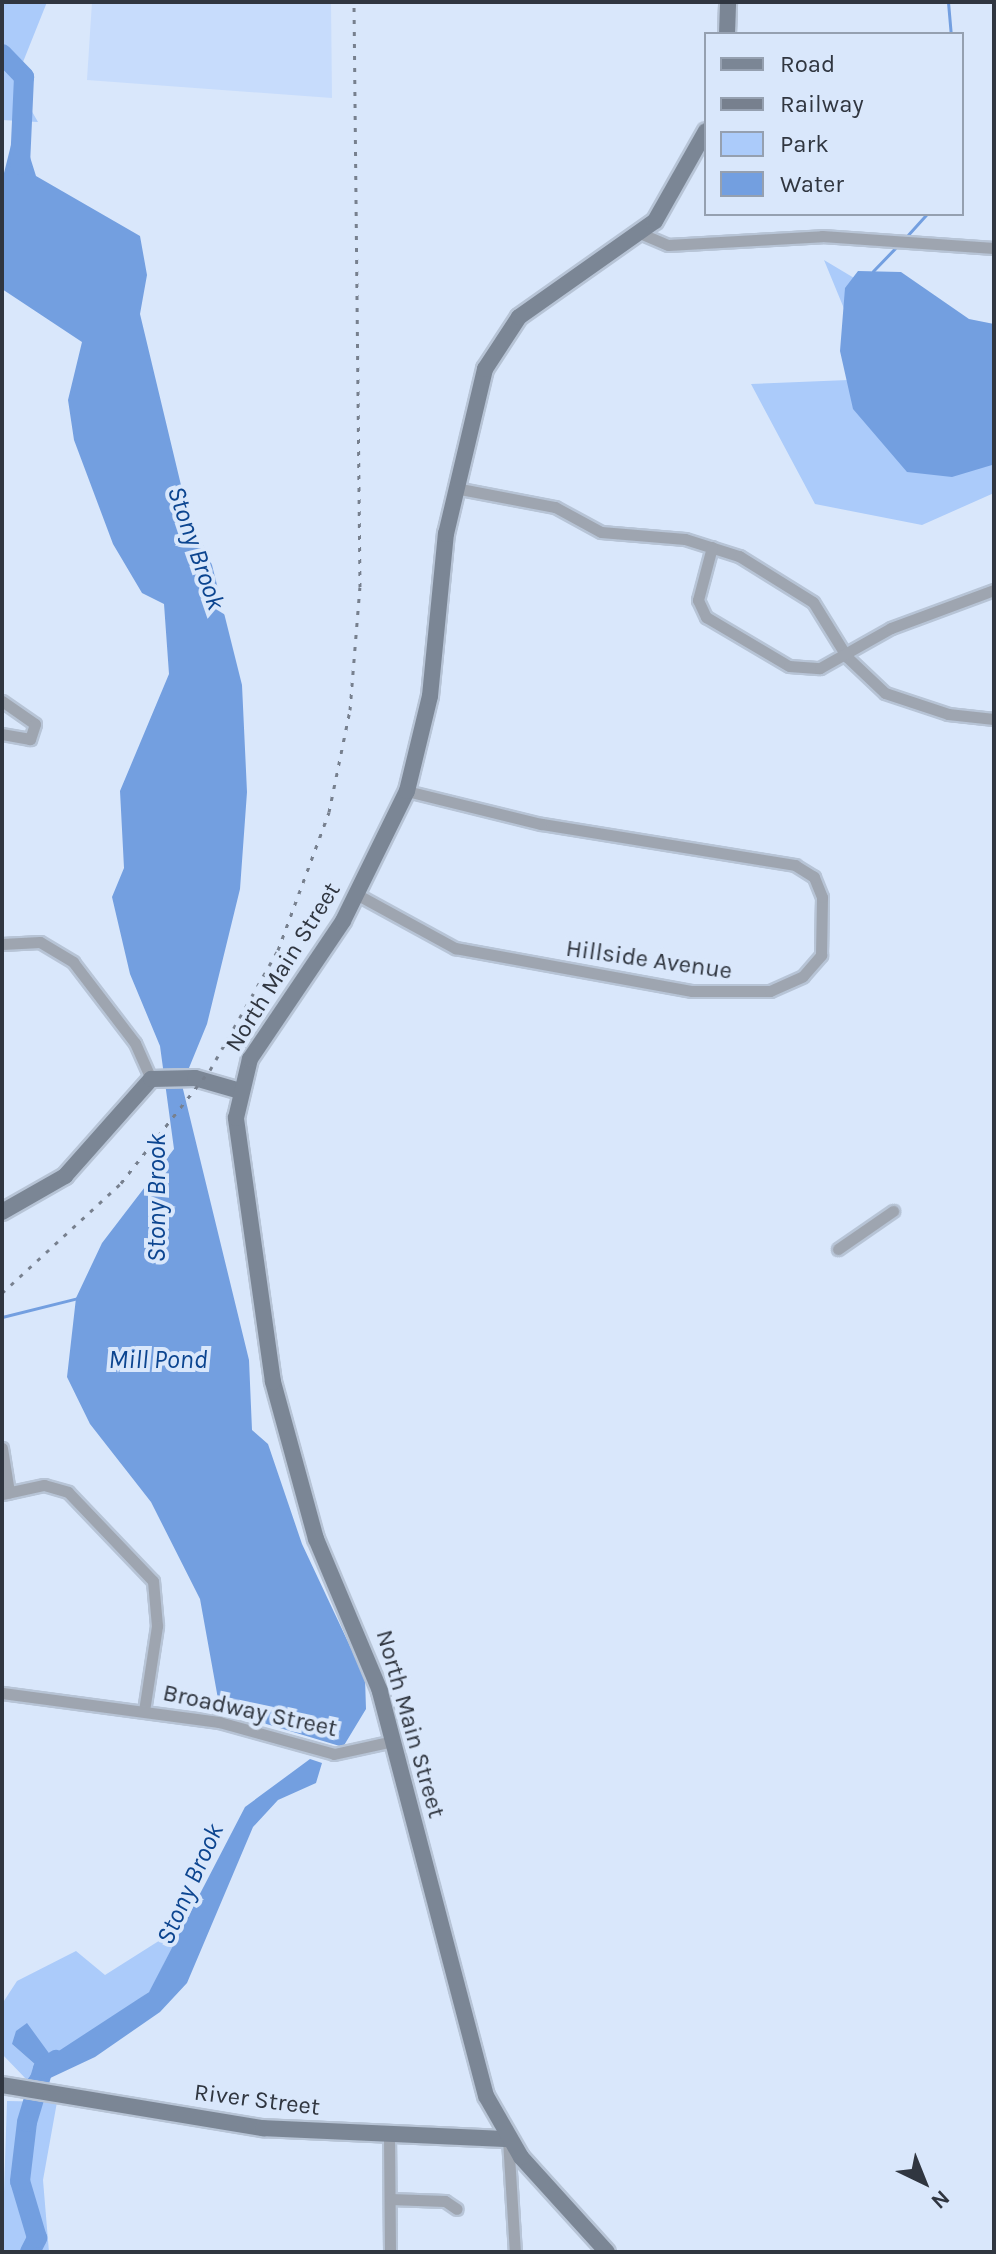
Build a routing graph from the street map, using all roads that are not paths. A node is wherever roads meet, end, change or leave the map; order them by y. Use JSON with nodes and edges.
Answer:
{"nodes":[{"id":1,"x":728,"y":2,"type":"edge"},
{"id":2,"x":727,"y":32,"type":"edge"},
{"id":3,"x":704,"y":134,"type":"edge"},
{"id":4,"x":642,"y":234,"type":"junction"},
{"id":5,"x":994,"y":248,"type":"edge"},
{"id":6,"x":455,"y":488,"type":"junction"},
{"id":7,"x":712,"y":547,"type":"junction"},
{"id":8,"x":994,"y":590,"type":"edge"},
{"id":9,"x":847,"y":657,"type":"junction"},
{"id":10,"x":2,"y":701,"type":"edge"},
{"id":11,"x":994,"y":719,"type":"edge"},
{"id":12,"x":2,"y":734,"type":"edge"},
{"id":13,"x":407,"y":791,"type":"junction"},
{"id":14,"x":358,"y":895,"type":"junction"},
{"id":15,"x":2,"y":944,"type":"edge"},
{"id":16,"x":157,"y":1078,"type":"junction"},
{"id":17,"x":240,"y":1091,"type":"junction"},
{"id":18,"x":893,"y":1211,"type":"dead end"},
{"id":19,"x":2,"y":1212,"type":"edge"},
{"id":20,"x":838,"y":1249,"type":"dead end"},
{"id":21,"x":2,"y":1448,"type":"edge"},
{"id":22,"x":6,"y":1493,"type":"edge"},
{"id":23,"x":2,"y":1693,"type":"edge"},
{"id":24,"x":144,"y":1711,"type":"junction"},
{"id":25,"x":393,"y":1741,"type":"junction"},
{"id":26,"x":2,"y":2085,"type":"edge"},
{"id":27,"x":389,"y":2135,"type":"junction"},
{"id":28,"x":508,"y":2139,"type":"junction"},
{"id":29,"x":390,"y":2199,"type":"junction"},
{"id":30,"x":457,"y":2209,"type":"dead end"},
{"id":31,"x":390,"y":2252,"type":"edge"},
{"id":32,"x":515,"y":2252,"type":"edge"},
{"id":33,"x":607,"y":2252,"type":"edge"}],
"edges":[{"from":1,"to":2,"type":"main road"},
{"from":3,"to":4,"type":"main road","name":"North Main Street"},
{"from":4,"to":5,"type":"street"},
{"from":4,"to":6,"type":"main road","name":"North Main Street"},
{"from":6,"to":7,"type":"street"},
{"from":6,"to":13,"type":"main road","name":"North Main Street"},
{"from":7,"to":9,"type":"street"},
{"from":7,"to":9,"type":"street"},
{"from":8,"to":9,"type":"street"},
{"from":9,"to":11,"type":"street"},
{"from":10,"to":12,"type":"street"},
{"from":13,"to":14,"type":"main road","name":"North Main Street"},
{"from":13,"to":14,"type":"street","name":"Hillside Avenue"},
{"from":14,"to":17,"type":"main road","name":"North Main Street"},
{"from":15,"to":16,"type":"street"},
{"from":16,"to":17,"type":"main road"},
{"from":16,"to":19,"type":"main road"},
{"from":17,"to":25,"type":"main road","name":"North Main Street"},
{"from":18,"to":20,"type":"street"},
{"from":21,"to":22,"type":"street"},
{"from":22,"to":24,"type":"street"},
{"from":23,"to":24,"type":"street","name":"Broadway Street"},
{"from":24,"to":25,"type":"street","name":"Broadway Street"},
{"from":25,"to":28,"type":"main road","name":"North Main Street"},
{"from":26,"to":27,"type":"main road","name":"River Street"},
{"from":27,"to":28,"type":"main road","name":"River Street"},
{"from":27,"to":29,"type":"street"},
{"from":28,"to":32,"type":"street"},
{"from":28,"to":33,"type":"main road","name":"North Main Street"},
{"from":29,"to":30,"type":"street"},
{"from":29,"to":31,"type":"street"}]}
